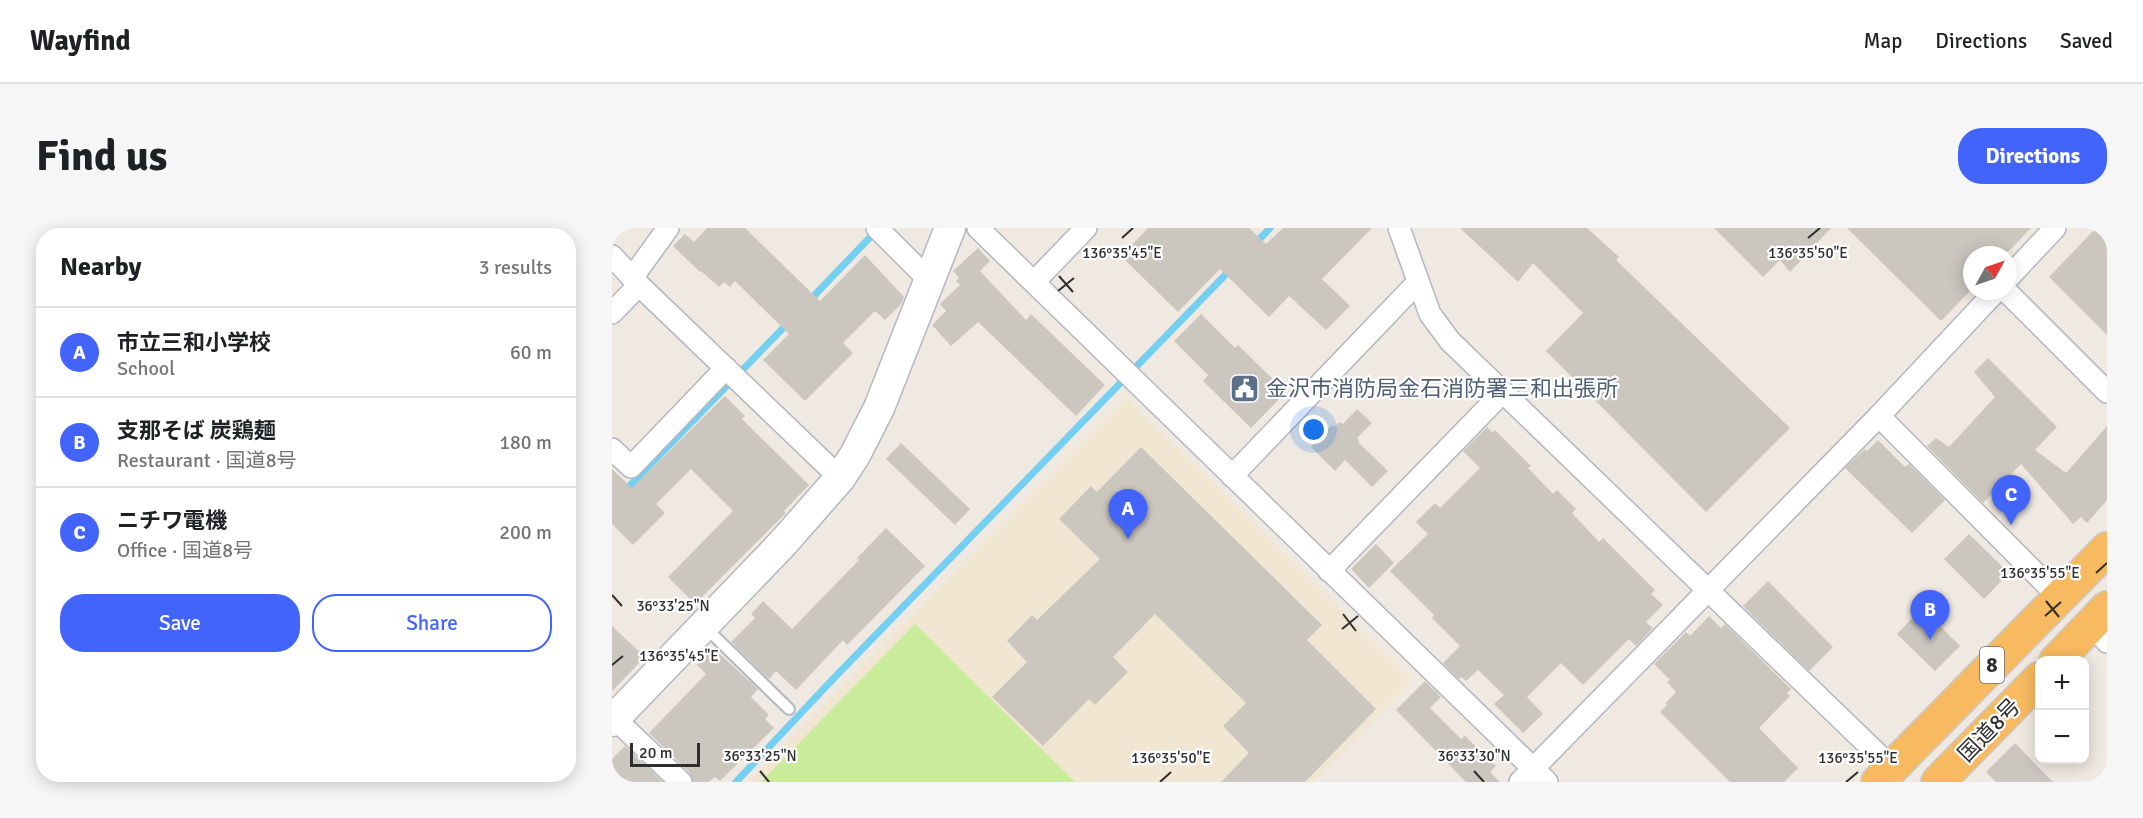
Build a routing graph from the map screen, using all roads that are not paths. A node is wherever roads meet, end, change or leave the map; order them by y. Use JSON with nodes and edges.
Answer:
{"nodes":[{"id":1,"x":668,"y":228,"type":"edge"},
{"id":2,"x":950,"y":228,"type":"edge"},
{"id":3,"x":978,"y":228,"type":"edge"},
{"id":4,"x":1086,"y":228,"type":"edge"},
{"id":5,"x":1399,"y":228,"type":"edge"},
{"id":6,"x":2055,"y":228,"type":"edge"},
{"id":7,"x":878,"y":230,"type":"edge"},
{"id":8,"x":612,"y":256,"type":"edge"},
{"id":9,"x":2017,"y":268,"type":"edge"},
{"id":10,"x":930,"y":281,"type":"junction"},
{"id":11,"x":636,"y":282,"type":"junction"},
{"id":12,"x":1034,"y":282,"type":"junction"},
{"id":13,"x":1418,"y":282,"type":"junction"},
{"id":14,"x":1988,"y":300,"type":"edge"},
{"id":15,"x":2015,"y":300,"type":"edge"},
{"id":16,"x":612,"y":313,"type":"edge"},
{"id":17,"x":732,"y":374,"type":"junction"},
{"id":18,"x":2107,"y":392,"type":"edge"},
{"id":19,"x":1503,"y":393,"type":"junction"},
{"id":20,"x":1879,"y":416,"type":"junction"},
{"id":21,"x":612,"y":448,"type":"edge"},
{"id":22,"x":1232,"y":476,"type":"junction"},
{"id":23,"x":840,"y":478,"type":"junction"},
{"id":24,"x":2107,"y":549,"type":"edge"},
{"id":25,"x":1329,"y":571,"type":"junction"},
{"id":26,"x":1708,"y":591,"type":"junction"},
{"id":27,"x":2058,"y":596,"type":"junction"},
{"id":28,"x":704,"y":625,"type":"junction"},
{"id":29,"x":2102,"y":625,"type":"edge"},
{"id":30,"x":2061,"y":656,"type":"edge"},
{"id":31,"x":2035,"y":683,"type":"edge"},
{"id":32,"x":789,"y":709,"type":"dead end"},
{"id":33,"x":613,"y":719,"type":"edge"},
{"id":34,"x":1885,"y":775,"type":"edge"},
{"id":35,"x":1534,"y":777,"type":"edge"},
{"id":36,"x":681,"y":782,"type":"edge"},
{"id":37,"x":1938,"y":782,"type":"edge"}],
"edges":[{"from":1,"to":11,"type":"street"},
{"from":2,"to":10,"type":"main road"},
{"from":3,"to":12,"type":"street"},
{"from":4,"to":12,"type":"street"},
{"from":5,"to":13,"type":"street"},
{"from":6,"to":9,"type":"street"},
{"from":7,"to":10,"type":"street"},
{"from":8,"to":11,"type":"street"},
{"from":10,"to":23,"type":"main road"},
{"from":11,"to":16,"type":"street"},
{"from":11,"to":17,"type":"street"},
{"from":12,"to":22,"type":"street"},
{"from":13,"to":19,"type":"street"},
{"from":13,"to":22,"type":"street"},
{"from":14,"to":20,"type":"street"},
{"from":15,"to":18,"type":"street"},
{"from":17,"to":21,"type":"street"},
{"from":17,"to":23,"type":"street"},
{"from":19,"to":25,"type":"street"},
{"from":19,"to":26,"type":"street"},
{"from":20,"to":26,"type":"street"},
{"from":20,"to":27,"type":"street"},
{"from":22,"to":25,"type":"street"},
{"from":23,"to":28,"type":"main road"},
{"from":24,"to":27,"type":"highway","name":"国道8号","number":"8"},
{"from":25,"to":35,"type":"street"},
{"from":26,"to":34,"type":"street"},
{"from":26,"to":35,"type":"street"},
{"from":27,"to":34,"type":"highway","name":"国道8号","number":"8"},
{"from":28,"to":32,"type":"lane"},
{"from":28,"to":33,"type":"main road"},
{"from":29,"to":30,"type":"highway"},
{"from":31,"to":37,"type":"highway","name":"国道8号","number":"8"},
{"from":33,"to":36,"type":"street"}]}
